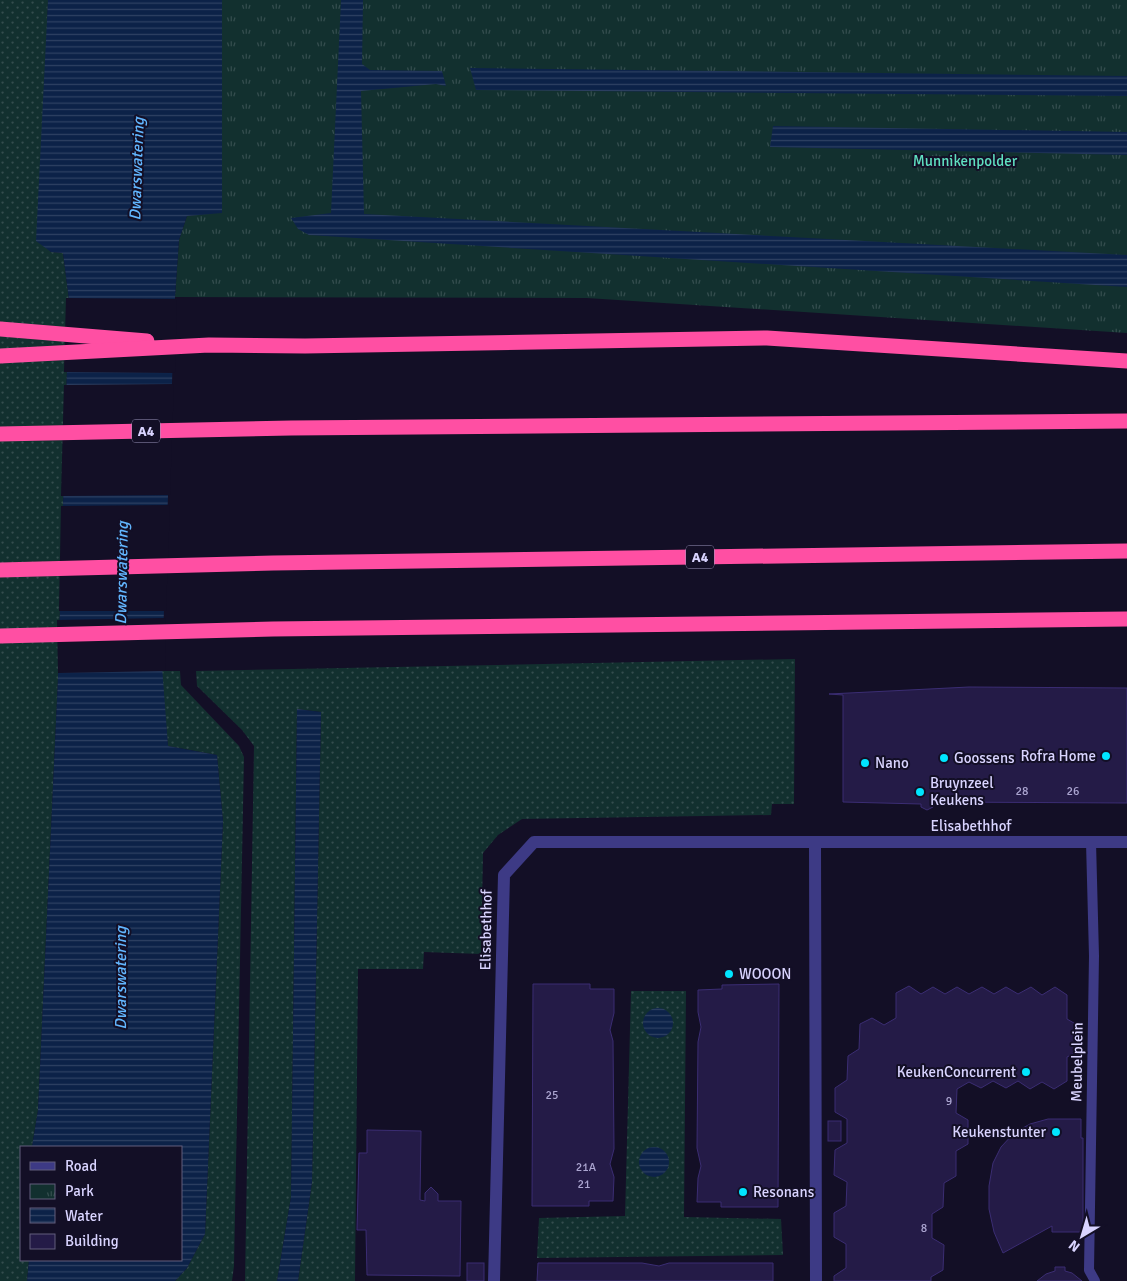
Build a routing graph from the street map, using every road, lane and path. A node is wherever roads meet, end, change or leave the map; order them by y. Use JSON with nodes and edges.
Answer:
{"nodes":[{"id":1,"x":2,"y":329,"type":"edge"},
{"id":2,"x":209,"y":345,"type":"junction"},
{"id":3,"x":1,"y":356,"type":"edge"},
{"id":4,"x":1127,"y":361,"type":"edge"},
{"id":5,"x":1127,"y":421,"type":"edge"},
{"id":6,"x":0,"y":434,"type":"edge"},
{"id":7,"x":1127,"y":551,"type":"edge"},
{"id":8,"x":5,"y":570,"type":"edge"},
{"id":9,"x":1127,"y":619,"type":"edge"},
{"id":10,"x":5,"y":635,"type":"edge"},
{"id":11,"x":1091,"y":842,"type":"junction"},
{"id":12,"x":1127,"y":842,"type":"edge"},
{"id":13,"x":815,"y":843,"type":"junction"},
{"id":14,"x":494,"y":1281,"type":"edge"},
{"id":15,"x":816,"y":1281,"type":"edge"},
{"id":16,"x":1095,"y":1281,"type":"edge"}],
"edges":[{"from":1,"to":2,"type":"highway"},
{"from":2,"to":3,"type":"highway"},
{"from":2,"to":4,"type":"highway"},
{"from":5,"to":6,"type":"highway","number":"A4"},
{"from":7,"to":8,"type":"highway","number":"A4"},
{"from":9,"to":10,"type":"highway"},
{"from":11,"to":12,"type":"street","name":"Elisabethhof"},
{"from":11,"to":13,"type":"street","name":"Elisabethhof"},
{"from":11,"to":16,"type":"lane","name":"Meubelplein"},
{"from":13,"to":14,"type":"street","name":"Elisabethhof"},
{"from":13,"to":15,"type":"street"}]}
